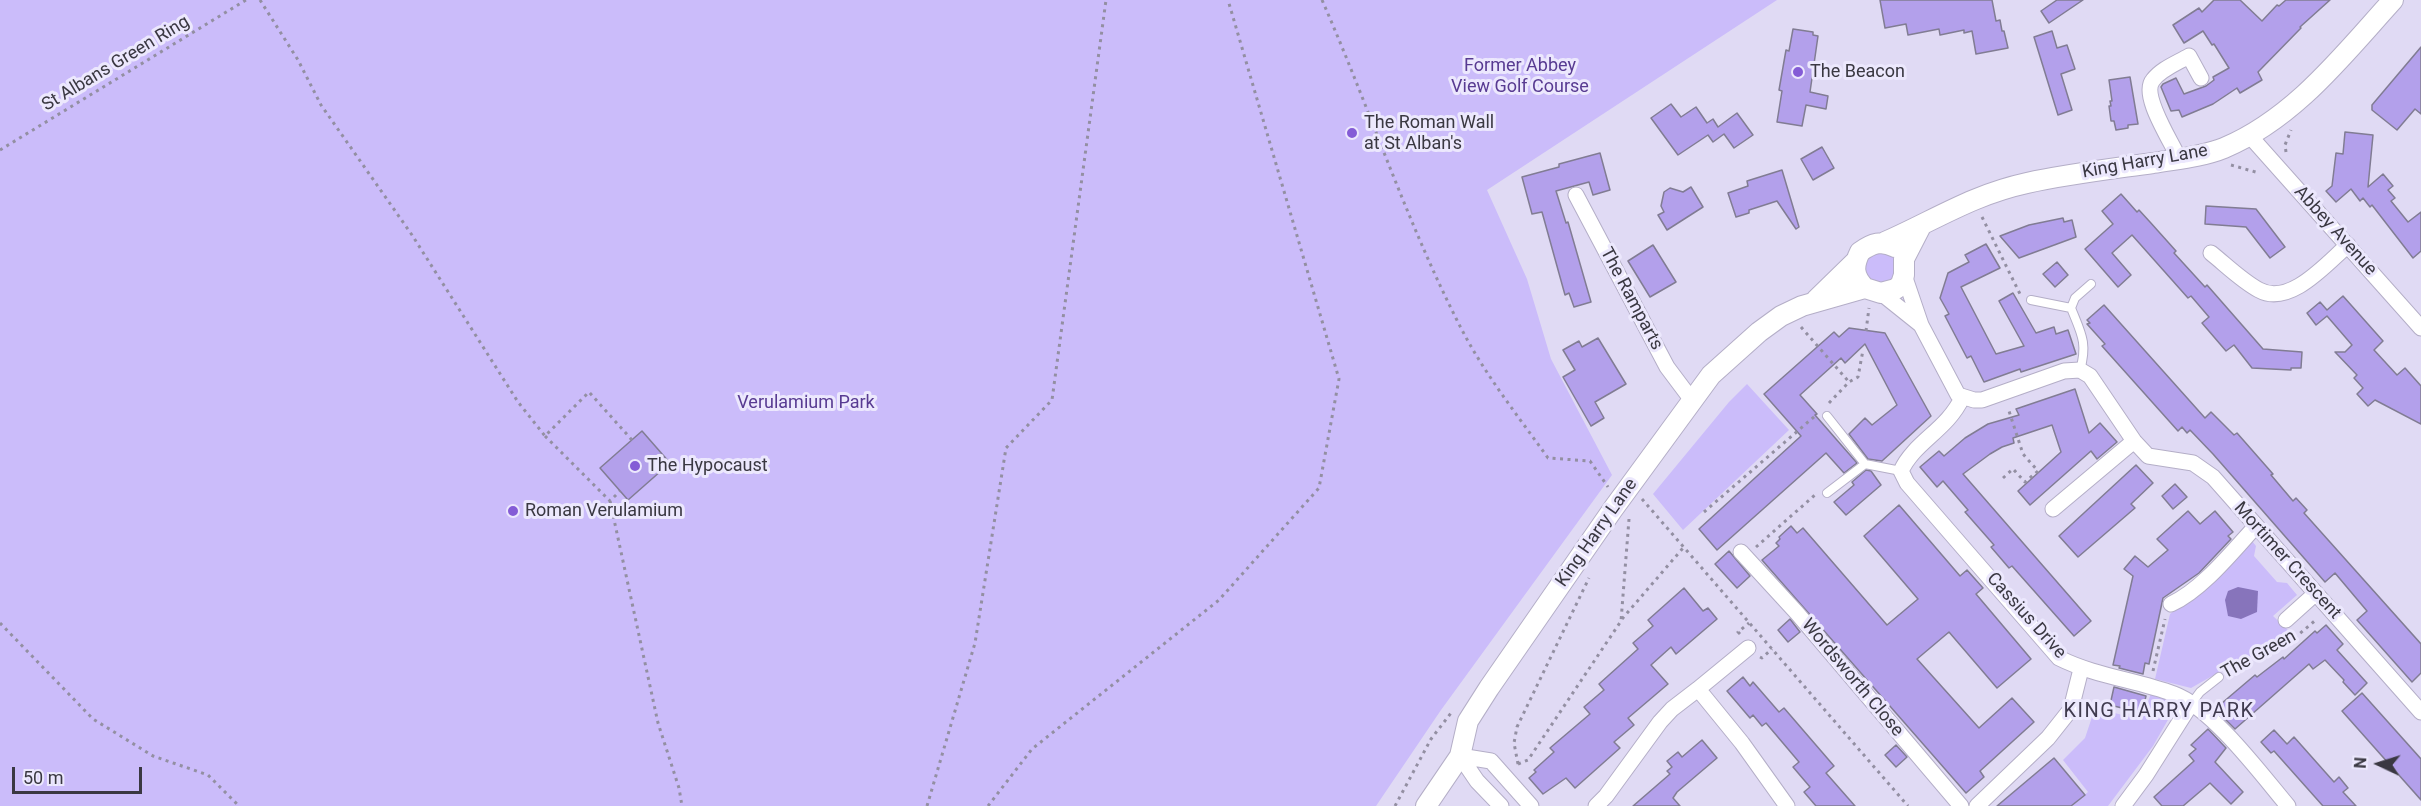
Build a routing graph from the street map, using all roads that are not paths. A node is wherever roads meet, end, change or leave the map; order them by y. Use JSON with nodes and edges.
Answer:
{"nodes":[{"id":1,"x":2393,"y":0,"type":"edge"},
{"id":2,"x":2201,"y":78,"type":"dead end"},
{"id":3,"x":2249,"y":135,"type":"junction"},
{"id":4,"x":2179,"y":159,"type":"junction"},
{"id":5,"x":1576,"y":195,"type":"dead end"},
{"id":6,"x":1921,"y":226,"type":"junction"},
{"id":7,"x":1885,"y":242,"type":"junction"},
{"id":8,"x":2348,"y":245,"type":"junction"},
{"id":9,"x":2211,"y":253,"type":"dead end"},
{"id":10,"x":1855,"y":262,"type":"junction"},
{"id":11,"x":1904,"y":267,"type":"junction"},
{"id":12,"x":2091,"y":284,"type":"dead end"},
{"id":13,"x":1872,"y":296,"type":"junction"},
{"id":14,"x":2031,"y":300,"type":"road end"},
{"id":15,"x":1815,"y":301,"type":"junction"},
{"id":16,"x":2071,"y":308,"type":"junction"},
{"id":17,"x":1921,"y":325,"type":"junction"},
{"id":18,"x":2421,"y":328,"type":"edge"},
{"id":19,"x":2080,"y":370,"type":"junction"},
{"id":20,"x":1962,"y":398,"type":"junction"},
{"id":21,"x":1691,"y":399,"type":"junction"},
{"id":22,"x":1824,"y":414,"type":"road end"},
{"id":23,"x":2134,"y":441,"type":"junction"},
{"id":24,"x":1865,"y":464,"type":"junction"},
{"id":25,"x":1901,"y":471,"type":"junction"},
{"id":26,"x":1827,"y":493,"type":"road end"},
{"id":27,"x":2053,"y":509,"type":"dead end"},
{"id":28,"x":2256,"y":526,"type":"junction"},
{"id":29,"x":1743,"y":555,"type":"road end"},
{"id":30,"x":2316,"y":593,"type":"junction"},
{"id":31,"x":2170,"y":603,"type":"road end"},
{"id":32,"x":2286,"y":620,"type":"dead end"},
{"id":33,"x":1748,"y":648,"type":"dead end"},
{"id":34,"x":2081,"y":669,"type":"junction"},
{"id":35,"x":2219,"y":677,"type":"road end"},
{"id":36,"x":1698,"y":689,"type":"junction"},
{"id":37,"x":2191,"y":704,"type":"junction"},
{"id":38,"x":2421,"y":712,"type":"edge"},
{"id":39,"x":1460,"y":756,"type":"junction"},
{"id":40,"x":1426,"y":806,"type":"edge"},
{"id":41,"x":1500,"y":806,"type":"edge"},
{"id":42,"x":1531,"y":806,"type":"edge"},
{"id":43,"x":1596,"y":806,"type":"edge"},
{"id":44,"x":1787,"y":806,"type":"edge"},
{"id":45,"x":1961,"y":806,"type":"edge"},
{"id":46,"x":1977,"y":806,"type":"edge"},
{"id":47,"x":2123,"y":806,"type":"edge"},
{"id":48,"x":2288,"y":806,"type":"edge"}],
"edges":[{"from":1,"to":3,"type":"street","name":"King Harry Lane"},
{"from":2,"to":4,"type":"street"},
{"from":3,"to":4,"type":"street","name":"King Harry Lane"},
{"from":3,"to":8,"type":"street","name":"Abbey Avenue"},
{"from":4,"to":6,"type":"street","name":"King Harry Lane"},
{"from":5,"to":21,"type":"street","name":"The Ramparts"},
{"from":6,"to":7,"type":"street","name":"King Harry Lane"},
{"from":6,"to":11,"type":"street","name":"King Harry Lane"},
{"from":7,"to":10,"type":"street"},
{"from":7,"to":11,"type":"street"},
{"from":8,"to":9,"type":"street"},
{"from":8,"to":18,"type":"street","name":"Abbey Avenue"},
{"from":10,"to":13,"type":"street"},
{"from":10,"to":15,"type":"street","name":"King Harry Lane"},
{"from":11,"to":13,"type":"street","name":"King Harry Lane"},
{"from":11,"to":17,"type":"street"},
{"from":12,"to":16,"type":"lane"},
{"from":13,"to":15,"type":"street","name":"King Harry Lane"},
{"from":13,"to":17,"type":"street"},
{"from":14,"to":16,"type":"lane"},
{"from":15,"to":21,"type":"street","name":"King Harry Lane"},
{"from":16,"to":19,"type":"lane"},
{"from":17,"to":20,"type":"street"},
{"from":19,"to":20,"type":"street"},
{"from":19,"to":23,"type":"street","name":"Mortimer Crescent"},
{"from":20,"to":25,"type":"street"},
{"from":21,"to":39,"type":"street","name":"King Harry Lane"},
{"from":22,"to":24,"type":"lane"},
{"from":23,"to":27,"type":"street"},
{"from":23,"to":28,"type":"street","name":"Mortimer Crescent"},
{"from":24,"to":25,"type":"lane"},
{"from":24,"to":26,"type":"lane"},
{"from":25,"to":34,"type":"street","name":"Cassius Drive"},
{"from":28,"to":30,"type":"street","name":"Mortimer Crescent"},
{"from":28,"to":31,"type":"street"},
{"from":29,"to":45,"type":"street","name":"Wordsworth Close"},
{"from":30,"to":32,"type":"street","name":"The Green"},
{"from":30,"to":38,"type":"street","name":"Mortimer Crescent"},
{"from":33,"to":36,"type":"street"},
{"from":34,"to":37,"type":"street","name":"Cassius Drive"},
{"from":34,"to":46,"type":"street"},
{"from":35,"to":37,"type":"lane","name":"The Green"},
{"from":36,"to":43,"type":"street"},
{"from":36,"to":44,"type":"street"},
{"from":37,"to":47,"type":"street"},
{"from":37,"to":48,"type":"street","name":"Cassius Drive"},
{"from":39,"to":40,"type":"street","name":"King Harry Lane"},
{"from":39,"to":41,"type":"street"},
{"from":39,"to":42,"type":"street"}]}
